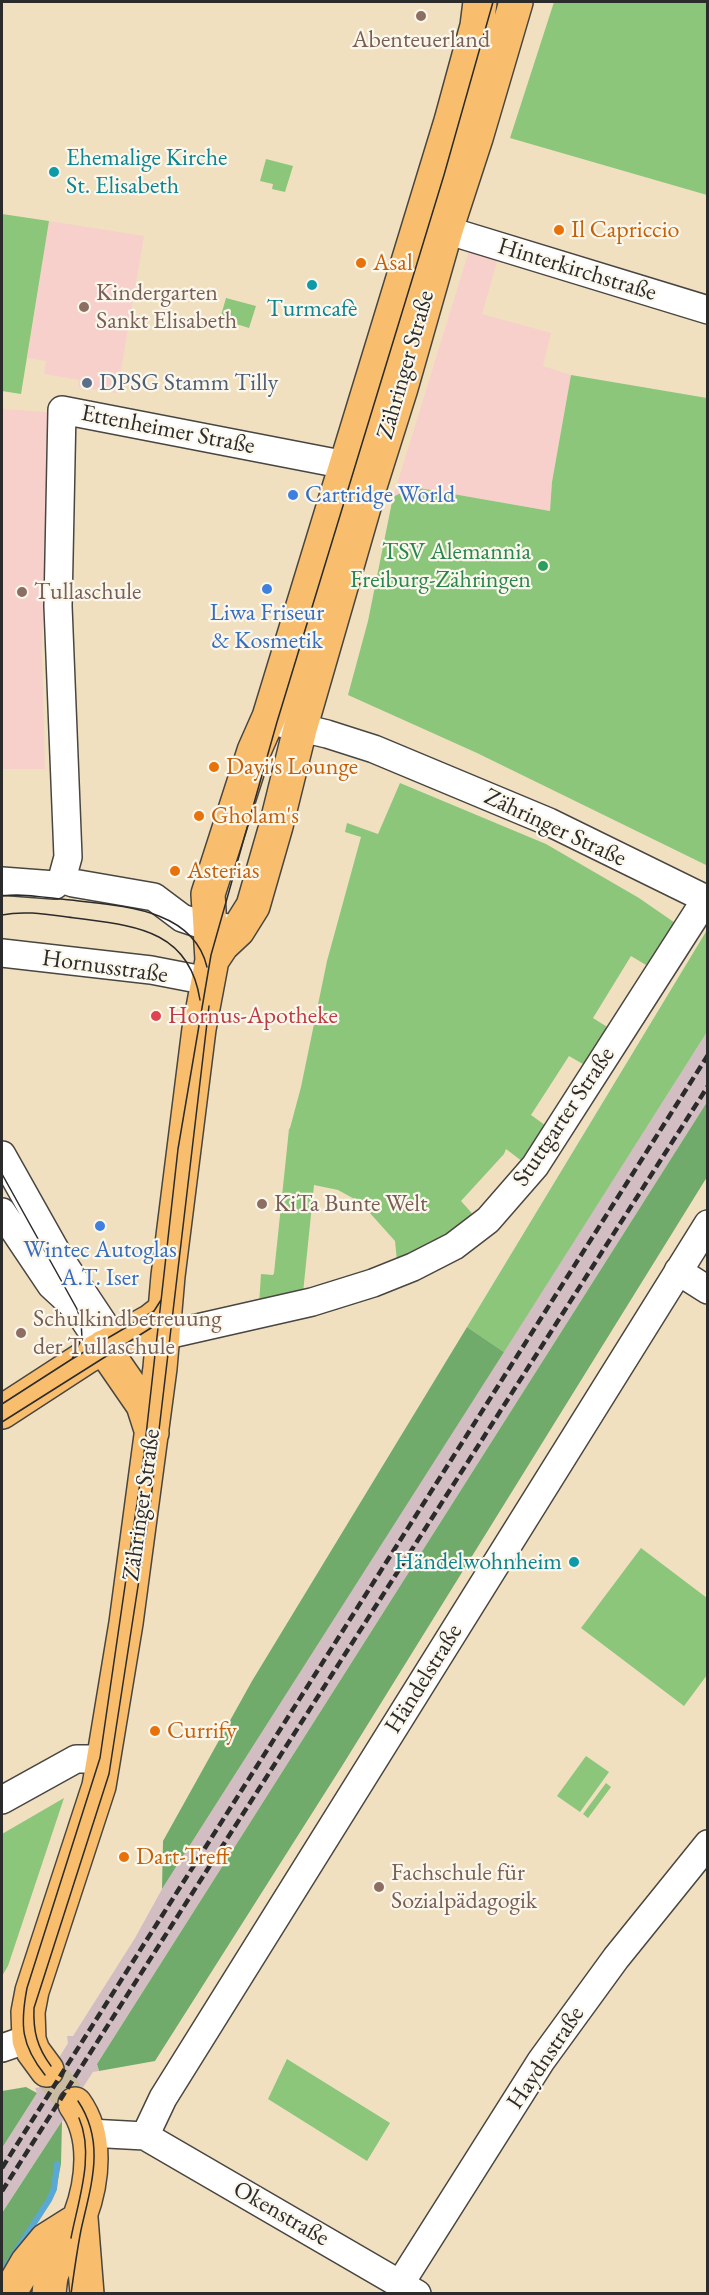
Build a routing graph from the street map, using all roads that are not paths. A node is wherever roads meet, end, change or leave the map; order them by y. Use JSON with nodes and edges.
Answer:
{"nodes":[{"id":1,"x":480,"y":2,"type":"edge"},
{"id":2,"x":516,"y":2,"type":"edge"},
{"id":3,"x":446,"y":230,"type":"junction"},
{"id":4,"x":708,"y":310,"type":"edge"},
{"id":5,"x":346,"y":465,"type":"junction"},
{"id":6,"x":269,"y":717,"type":"junction"},
{"id":7,"x":300,"y":729,"type":"junction"},
{"id":8,"x":62,"y":879,"type":"junction"},
{"id":9,"x":2,"y":881,"type":"edge"},
{"id":10,"x":706,"y":898,"type":"edge"},
{"id":11,"x":210,"y":924,"type":"junction"},
{"id":12,"x":2,"y":953,"type":"edge"},
{"id":13,"x":210,"y":971,"type":"junction"},
{"id":14,"x":2,"y":1155,"type":"edge"},
{"id":15,"x":2,"y":1212,"type":"edge"},
{"id":16,"x":708,"y":1224,"type":"edge"},
{"id":17,"x":678,"y":1271,"type":"junction"},
{"id":18,"x":708,"y":1290,"type":"edge"},
{"id":19,"x":136,"y":1332,"type":"junction"},
{"id":20,"x":2,"y":1412,"type":"edge"},
{"id":21,"x":152,"y":1433,"type":"junction"},
{"id":22,"x":105,"y":1759,"type":"junction"},
{"id":23,"x":2,"y":1800,"type":"edge"},
{"id":24,"x":708,"y":1844,"type":"edge"},
{"id":25,"x":14,"y":2038,"type":"edge"},
{"id":26,"x":47,"y":2070,"type":"tunnel mouth"},
{"id":27,"x":82,"y":2118,"type":"joint"},
{"id":28,"x":145,"y":2136,"type":"junction"},
{"id":29,"x":90,"y":2167,"type":"junction"},
{"id":30,"x":81,"y":2224,"type":"junction"},
{"id":31,"x":409,"y":2288,"type":"edge"},
{"id":32,"x":9,"y":2294,"type":"edge"},
{"id":33,"x":49,"y":2294,"type":"edge"},
{"id":34,"x":56,"y":2294,"type":"edge"},
{"id":35,"x":87,"y":2294,"type":"edge"}],
"edges":[{"from":1,"to":5,"type":"main road","name":"Zähringer Straße"},
{"from":2,"to":3,"type":"main road","name":"Zähringer Straße"},
{"from":3,"to":4,"type":"street","name":"Hinterkirchstraße"},
{"from":3,"to":7,"type":"main road","name":"Zähringer Straße"},
{"from":5,"to":6,"type":"main road","name":"Zähringer Straße"},
{"from":5,"to":8,"type":"street","name":"Ettenheimer Straße"},
{"from":6,"to":7,"type":"street","name":"Zähringer Straße"},
{"from":6,"to":11,"type":"main road","name":"Zähringer Straße"},
{"from":7,"to":10,"type":"street","name":"Zähringer Straße"},
{"from":7,"to":11,"type":"main road","name":"Zähringer Straße"},
{"from":8,"to":9,"type":"street"},
{"from":8,"to":11,"type":"street"},
{"from":10,"to":19,"type":"street","name":"Stuttgarter Straße"},
{"from":11,"to":13,"type":"main road","name":"Zähringer Straße"},
{"from":12,"to":13,"type":"street","name":"Hornusstraße"},
{"from":13,"to":19,"type":"main road","name":"Zähringer Straße"},
{"from":14,"to":19,"type":"street"},
{"from":15,"to":19,"type":"street"},
{"from":16,"to":17,"type":"street","name":"Händelstraße"},
{"from":17,"to":18,"type":"street"},
{"from":17,"to":28,"type":"street","name":"Händelstraße"},
{"from":19,"to":20,"type":"main road"},
{"from":19,"to":21,"type":"main road","name":"Zähringer Straße"},
{"from":19,"to":21,"type":"main road"},
{"from":21,"to":22,"type":"main road","name":"Zähringer Straße"},
{"from":22,"to":23,"type":"street"},
{"from":22,"to":25,"type":"main road","name":"Zähringer Straße"},
{"from":24,"to":31,"type":"street","name":"Haydnstraße"},
{"from":25,"to":26,"type":"main road"},
{"from":27,"to":28,"type":"street","name":"Okenstraße"},
{"from":27,"to":29,"type":"main road"},
{"from":28,"to":29,"type":"street"},
{"from":28,"to":31,"type":"street","name":"Okenstraße"},
{"from":29,"to":30,"type":"main road"},
{"from":30,"to":32,"type":"main road"},
{"from":30,"to":33,"type":"main road"},
{"from":30,"to":34,"type":"main road"},
{"from":30,"to":35,"type":"main road"}]}
